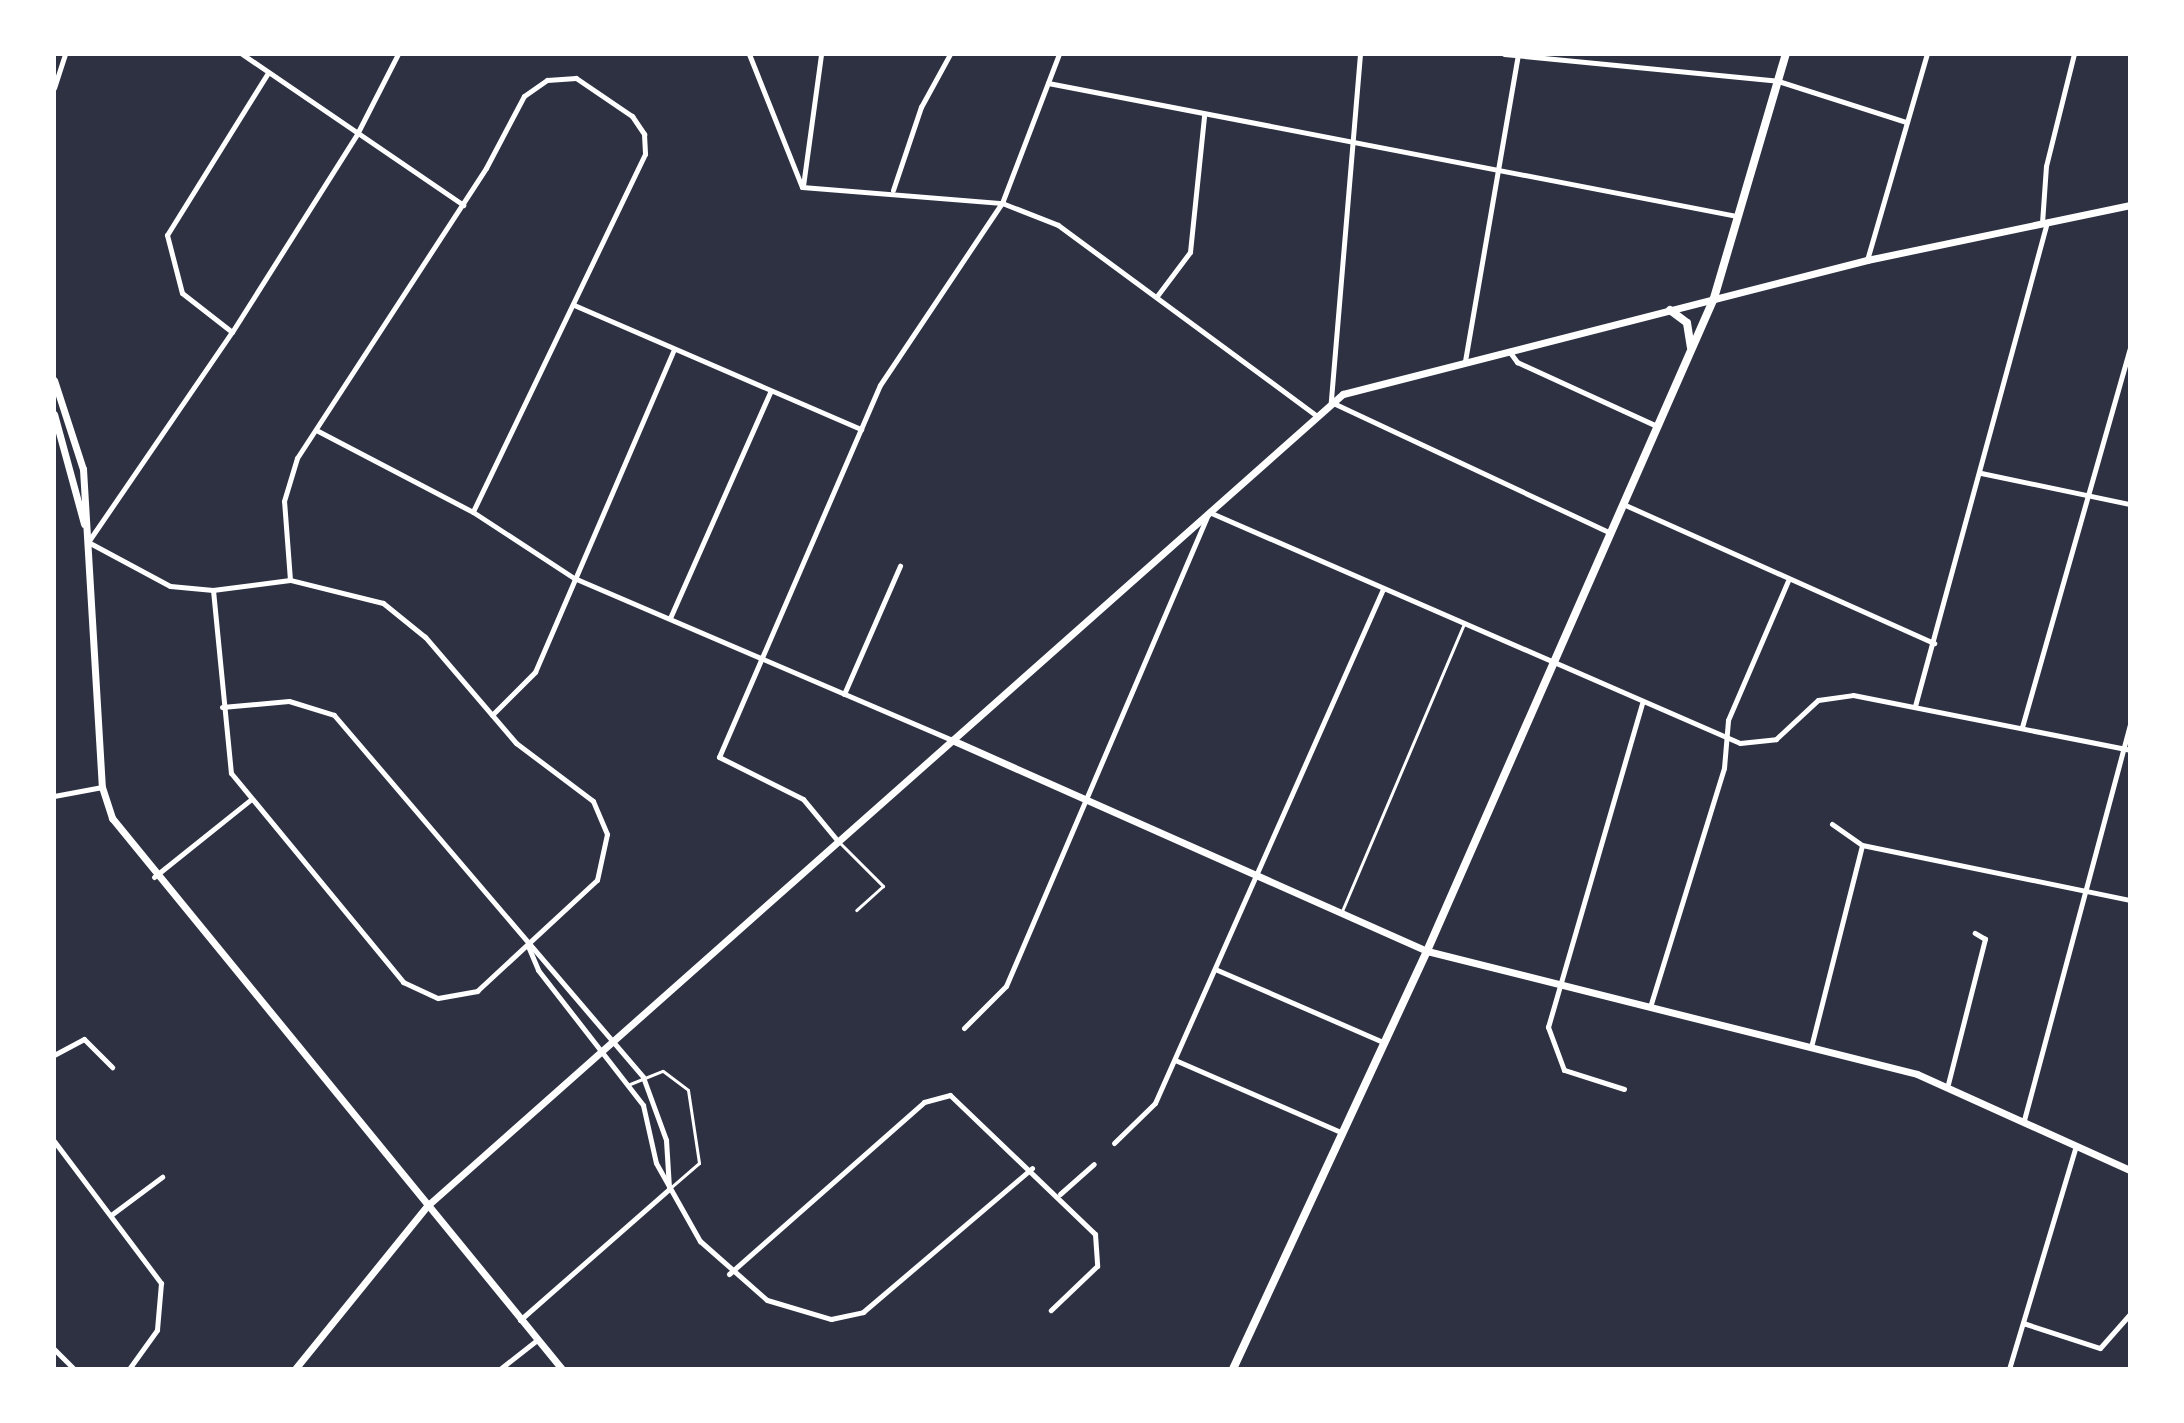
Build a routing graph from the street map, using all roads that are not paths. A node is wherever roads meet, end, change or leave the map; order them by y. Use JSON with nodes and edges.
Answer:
{"nodes":[{"id":1,"x":65,"y":54,"type":"edge"},
{"id":2,"x":242,"y":54,"type":"edge"},
{"id":3,"x":398,"y":54,"type":"edge"},
{"id":4,"x":749,"y":54,"type":"edge"},
{"id":5,"x":821,"y":54,"type":"edge"},
{"id":6,"x":950,"y":54,"type":"edge"},
{"id":7,"x":1059,"y":54,"type":"edge"},
{"id":8,"x":1360,"y":54,"type":"edge"},
{"id":9,"x":1504,"y":54,"type":"edge"},
{"id":10,"x":1786,"y":54,"type":"edge"},
{"id":11,"x":1927,"y":54,"type":"edge"},
{"id":12,"x":2074,"y":54,"type":"edge"},
{"id":13,"x":1518,"y":55,"type":"edge"},
{"id":14,"x":268,"y":73,"type":"junction"},
{"id":15,"x":1778,"y":81,"type":"junction"},
{"id":16,"x":1048,"y":83,"type":"junction"},
{"id":17,"x":54,"y":88,"type":"edge"},
{"id":18,"x":1204,"y":116,"type":"junction"},
{"id":19,"x":1906,"y":122,"type":"junction"},
{"id":20,"x":357,"y":134,"type":"junction"},
{"id":21,"x":1353,"y":141,"type":"junction"},
{"id":22,"x":1498,"y":168,"type":"junction"},
{"id":23,"x":802,"y":187,"type":"junction"},
{"id":24,"x":893,"y":190,"type":"junction"},
{"id":25,"x":1002,"y":203,"type":"junction"},
{"id":26,"x":463,"y":205,"type":"junction"},
{"id":27,"x":2130,"y":205,"type":"edge"},
{"id":28,"x":1737,"y":216,"type":"junction"},
{"id":29,"x":2044,"y":223,"type":"junction"},
{"id":30,"x":1867,"y":260,"type":"junction"},
{"id":31,"x":1157,"y":296,"type":"junction"},
{"id":32,"x":1714,"y":298,"type":"junction"},
{"id":33,"x":574,"y":305,"type":"junction"},
{"id":34,"x":1670,"y":310,"type":"junction"},
{"id":35,"x":232,"y":332,"type":"junction"},
{"id":36,"x":1691,"y":349,"type":"junction"},
{"id":37,"x":2130,"y":349,"type":"edge"},
{"id":38,"x":674,"y":350,"type":"junction"},
{"id":39,"x":1509,"y":351,"type":"junction"},
{"id":40,"x":1465,"y":361,"type":"junction"},
{"id":41,"x":54,"y":380,"type":"edge"},
{"id":42,"x":770,"y":392,"type":"junction"},
{"id":43,"x":1331,"y":402,"type":"junction"},
{"id":44,"x":66,"y":407,"type":"junction"},
{"id":45,"x":54,"y":414,"type":"edge"},
{"id":46,"x":1316,"y":415,"type":"junction"},
{"id":47,"x":1657,"y":426,"type":"junction"},
{"id":48,"x":861,"y":429,"type":"junction"},
{"id":49,"x":318,"y":430,"type":"junction"},
{"id":50,"x":1981,"y":473,"type":"junction"},
{"id":51,"x":2088,"y":495,"type":"junction"},
{"id":52,"x":1622,"y":504,"type":"junction"},
{"id":53,"x":2130,"y":504,"type":"edge"},
{"id":54,"x":473,"y":512,"type":"junction"},
{"id":55,"x":1209,"y":512,"type":"junction"},
{"id":56,"x":1609,"y":532,"type":"junction"},
{"id":57,"x":88,"y":542,"type":"junction"},
{"id":58,"x":900,"y":566,"type":"dead end"},
{"id":59,"x":574,"y":578,"type":"junction"},
{"id":60,"x":290,"y":580,"type":"junction"},
{"id":61,"x":1788,"y":581,"type":"junction"},
{"id":62,"x":1383,"y":589,"type":"junction"},
{"id":63,"x":213,"y":590,"type":"junction"},
{"id":64,"x":670,"y":618,"type":"junction"},
{"id":65,"x":1464,"y":624,"type":"junction"},
{"id":66,"x":1934,"y":643,"type":"junction"},
{"id":67,"x":760,"y":657,"type":"junction"},
{"id":68,"x":1556,"y":662,"type":"junction"},
{"id":69,"x":844,"y":694,"type":"junction"},
{"id":70,"x":1642,"y":703,"type":"junction"},
{"id":71,"x":1915,"y":706,"type":"junction"},
{"id":72,"x":222,"y":707,"type":"junction"},
{"id":73,"x":492,"y":715,"type":"junction"},
{"id":74,"x":2130,"y":724,"type":"edge"},
{"id":75,"x":2022,"y":727,"type":"junction"},
{"id":76,"x":1727,"y":738,"type":"junction"},
{"id":77,"x":952,"y":740,"type":"junction"},
{"id":78,"x":2127,"y":750,"type":"edge"},
{"id":79,"x":102,"y":787,"type":"junction"},
{"id":80,"x":54,"y":796,"type":"edge"},
{"id":81,"x":1085,"y":799,"type":"junction"},
{"id":82,"x":250,"y":800,"type":"junction"},
{"id":83,"x":1832,"y":824,"type":"dead end"},
{"id":84,"x":837,"y":840,"type":"junction"},
{"id":85,"x":1862,"y":845,"type":"junction"},
{"id":86,"x":1256,"y":874,"type":"junction"},
{"id":87,"x":154,"y":877,"type":"junction"},
{"id":88,"x":2087,"y":891,"type":"junction"},
{"id":89,"x":2130,"y":900,"type":"edge"},
{"id":90,"x":856,"y":910,"type":"dead end"},
{"id":91,"x":1341,"y":913,"type":"junction"},
{"id":92,"x":1975,"y":933,"type":"dead end"},
{"id":93,"x":528,"y":946,"type":"junction"},
{"id":94,"x":1427,"y":951,"type":"junction"},
{"id":95,"x":1215,"y":969,"type":"junction"},
{"id":96,"x":1557,"y":983,"type":"junction"},
{"id":97,"x":1650,"y":1007,"type":"junction"},
{"id":98,"x":964,"y":1028,"type":"dead end"},
{"id":99,"x":614,"y":1037,"type":"junction"},
{"id":100,"x":1383,"y":1042,"type":"junction"},
{"id":101,"x":1811,"y":1047,"type":"junction"},
{"id":102,"x":600,"y":1049,"type":"junction"},
{"id":103,"x":54,"y":1055,"type":"edge"},
{"id":104,"x":1175,"y":1060,"type":"junction"},
{"id":105,"x":112,"y":1067,"type":"dead end"},
{"id":106,"x":643,"y":1077,"type":"junction"},
{"id":107,"x":630,"y":1084,"type":"junction"},
{"id":108,"x":1948,"y":1084,"type":"junction"},
{"id":109,"x":1624,"y":1089,"type":"dead end"},
{"id":110,"x":2024,"y":1120,"type":"junction"},
{"id":111,"x":1343,"y":1133,"type":"junction"},
{"id":112,"x":54,"y":1141,"type":"edge"},
{"id":113,"x":1114,"y":1143,"type":"dead end"},
{"id":114,"x":2076,"y":1145,"type":"junction"},
{"id":115,"x":1094,"y":1164,"type":"dead end"},
{"id":116,"x":1032,"y":1168,"type":"junction"},
{"id":117,"x":2130,"y":1170,"type":"edge"},
{"id":118,"x":162,"y":1177,"type":"dead end"},
{"id":119,"x":669,"y":1189,"type":"junction"},
{"id":120,"x":1060,"y":1194,"type":"junction"},
{"id":121,"x":427,"y":1206,"type":"junction"},
{"id":122,"x":111,"y":1215,"type":"junction"},
{"id":123,"x":729,"y":1274,"type":"junction"},
{"id":124,"x":1051,"y":1310,"type":"dead end"},
{"id":125,"x":2130,"y":1314,"type":"edge"},
{"id":126,"x":519,"y":1321,"type":"junction"},
{"id":127,"x":2023,"y":1323,"type":"junction"},
{"id":128,"x":537,"y":1340,"type":"junction"},
{"id":129,"x":54,"y":1349,"type":"edge"},
{"id":130,"x":74,"y":1369,"type":"edge"},
{"id":131,"x":129,"y":1369,"type":"edge"},
{"id":132,"x":295,"y":1369,"type":"edge"},
{"id":133,"x":500,"y":1369,"type":"edge"},
{"id":134,"x":562,"y":1369,"type":"edge"},
{"id":135,"x":1233,"y":1369,"type":"edge"},
{"id":136,"x":2009,"y":1369,"type":"edge"}],
"edges":[{"from":1,"to":17,"type":"street"},
{"from":2,"to":14,"type":"street"},
{"from":3,"to":20,"type":"street"},
{"from":4,"to":23,"type":"street"},
{"from":5,"to":23,"type":"street"},
{"from":6,"to":24,"type":"street"},
{"from":7,"to":16,"type":"street"},
{"from":8,"to":21,"type":"street"},
{"from":9,"to":13,"type":"street"},
{"from":10,"to":15,"type":"main road"},
{"from":11,"to":19,"type":"street"},
{"from":12,"to":29,"type":"street"},
{"from":13,"to":15,"type":"street"},
{"from":13,"to":22,"type":"street"},
{"from":14,"to":20,"type":"street"},
{"from":14,"to":35,"type":"street"},
{"from":15,"to":19,"type":"street"},
{"from":15,"to":28,"type":"main road"},
{"from":16,"to":18,"type":"street"},
{"from":16,"to":25,"type":"street"},
{"from":18,"to":21,"type":"street"},
{"from":18,"to":31,"type":"street"},
{"from":19,"to":30,"type":"street"},
{"from":20,"to":26,"type":"street"},
{"from":20,"to":35,"type":"street"},
{"from":21,"to":22,"type":"street"},
{"from":21,"to":43,"type":"street"},
{"from":22,"to":28,"type":"street"},
{"from":22,"to":40,"type":"street"},
{"from":23,"to":24,"type":"street"},
{"from":24,"to":25,"type":"street"},
{"from":25,"to":31,"type":"street"},
{"from":25,"to":48,"type":"street"},
{"from":26,"to":33,"type":"street"},
{"from":26,"to":49,"type":"street"},
{"from":27,"to":29,"type":"main road"},
{"from":28,"to":32,"type":"main road"},
{"from":29,"to":30,"type":"main road"},
{"from":29,"to":50,"type":"street"},
{"from":30,"to":32,"type":"main road"},
{"from":31,"to":46,"type":"street"},
{"from":32,"to":34,"type":"main road"},
{"from":32,"to":36,"type":"main road"},
{"from":33,"to":38,"type":"street"},
{"from":33,"to":54,"type":"street"},
{"from":34,"to":36,"type":"main road"},
{"from":34,"to":39,"type":"main road"},
{"from":35,"to":57,"type":"street"},
{"from":36,"to":47,"type":"main road"},
{"from":37,"to":51,"type":"street"},
{"from":38,"to":42,"type":"street"},
{"from":38,"to":59,"type":"street"},
{"from":39,"to":40,"type":"main road"},
{"from":39,"to":47,"type":"street"},
{"from":40,"to":43,"type":"main road"},
{"from":41,"to":44,"type":"main road"},
{"from":42,"to":48,"type":"street"},
{"from":42,"to":64,"type":"street"},
{"from":43,"to":46,"type":"main road"},
{"from":43,"to":56,"type":"street"},
{"from":44,"to":45,"type":"street"},
{"from":44,"to":57,"type":"main road"},
{"from":45,"to":57,"type":"main road"},
{"from":46,"to":55,"type":"main road"},
{"from":47,"to":52,"type":"main road"},
{"from":48,"to":67,"type":"street"},
{"from":49,"to":54,"type":"street"},
{"from":49,"to":60,"type":"street"},
{"from":50,"to":51,"type":"street"},
{"from":50,"to":66,"type":"street"},
{"from":51,"to":53,"type":"street"},
{"from":51,"to":75,"type":"street"},
{"from":52,"to":56,"type":"main road"},
{"from":52,"to":61,"type":"street"},
{"from":54,"to":59,"type":"street"},
{"from":55,"to":62,"type":"street"},
{"from":55,"to":77,"type":"main road"},
{"from":55,"to":81,"type":"street"},
{"from":56,"to":68,"type":"main road"},
{"from":57,"to":63,"type":"street"},
{"from":57,"to":79,"type":"main road"},
{"from":58,"to":69,"type":"street"},
{"from":59,"to":64,"type":"street"},
{"from":59,"to":73,"type":"street"},
{"from":60,"to":63,"type":"street"},
{"from":60,"to":73,"type":"street"},
{"from":61,"to":66,"type":"street"},
{"from":61,"to":76,"type":"street"},
{"from":62,"to":65,"type":"street"},
{"from":62,"to":86,"type":"street"},
{"from":63,"to":72,"type":"street"},
{"from":64,"to":67,"type":"street"},
{"from":65,"to":68,"type":"street"},
{"from":65,"to":91,"type":"lane"},
{"from":66,"to":71,"type":"street"},
{"from":67,"to":69,"type":"street"},
{"from":67,"to":84,"type":"street"},
{"from":68,"to":70,"type":"street"},
{"from":68,"to":94,"type":"main road"},
{"from":69,"to":77,"type":"street"},
{"from":70,"to":76,"type":"street"},
{"from":70,"to":96,"type":"street"},
{"from":71,"to":75,"type":"street"},
{"from":71,"to":76,"type":"street"},
{"from":72,"to":82,"type":"street"},
{"from":72,"to":93,"type":"street"},
{"from":73,"to":93,"type":"street"},
{"from":74,"to":78,"type":"street"},
{"from":75,"to":78,"type":"street"},
{"from":76,"to":97,"type":"street"},
{"from":77,"to":81,"type":"main road"},
{"from":77,"to":84,"type":"main road"},
{"from":78,"to":88,"type":"street"},
{"from":79,"to":80,"type":"street"},
{"from":79,"to":87,"type":"main road"},
{"from":81,"to":86,"type":"main road"},
{"from":81,"to":98,"type":"street"},
{"from":82,"to":87,"type":"street"},
{"from":82,"to":93,"type":"street"},
{"from":83,"to":85,"type":"street"},
{"from":84,"to":90,"type":"lane"},
{"from":84,"to":99,"type":"main road"},
{"from":85,"to":88,"type":"street"},
{"from":85,"to":101,"type":"street"},
{"from":86,"to":91,"type":"main road"},
{"from":86,"to":95,"type":"street"},
{"from":87,"to":121,"type":"main road"},
{"from":88,"to":89,"type":"street"},
{"from":88,"to":110,"type":"street"},
{"from":91,"to":94,"type":"main road"},
{"from":92,"to":108,"type":"street"},
{"from":93,"to":99,"type":"street"},
{"from":93,"to":102,"type":"street"},
{"from":94,"to":96,"type":"main road"},
{"from":94,"to":100,"type":"main road"},
{"from":95,"to":100,"type":"street"},
{"from":95,"to":104,"type":"street"},
{"from":96,"to":97,"type":"main road"},
{"from":96,"to":109,"type":"street"},
{"from":97,"to":101,"type":"main road"},
{"from":99,"to":102,"type":"main road"},
{"from":99,"to":106,"type":"street"},
{"from":100,"to":111,"type":"main road"},
{"from":101,"to":108,"type":"main road"},
{"from":102,"to":107,"type":"street"},
{"from":102,"to":121,"type":"main road"},
{"from":103,"to":105,"type":"street"},
{"from":104,"to":111,"type":"street"},
{"from":104,"to":113,"type":"street"},
{"from":106,"to":107,"type":"lane"},
{"from":106,"to":119,"type":"street"},
{"from":106,"to":119,"type":"lane"},
{"from":107,"to":119,"type":"street"},
{"from":108,"to":110,"type":"main road"},
{"from":110,"to":114,"type":"main road"},
{"from":111,"to":135,"type":"main road"},
{"from":112,"to":122,"type":"street"},
{"from":114,"to":117,"type":"main road"},
{"from":114,"to":127,"type":"street"},
{"from":115,"to":120,"type":"street"},
{"from":116,"to":120,"type":"street"},
{"from":116,"to":123,"type":"street"},
{"from":116,"to":123,"type":"street"},
{"from":118,"to":122,"type":"street"},
{"from":119,"to":123,"type":"street"},
{"from":119,"to":126,"type":"street"},
{"from":120,"to":124,"type":"street"},
{"from":121,"to":126,"type":"main road"},
{"from":121,"to":132,"type":"main road"},
{"from":122,"to":131,"type":"street"},
{"from":125,"to":127,"type":"street"},
{"from":126,"to":128,"type":"main road"},
{"from":127,"to":136,"type":"street"},
{"from":128,"to":133,"type":"street"},
{"from":128,"to":134,"type":"main road"},
{"from":129,"to":130,"type":"street"}]}
